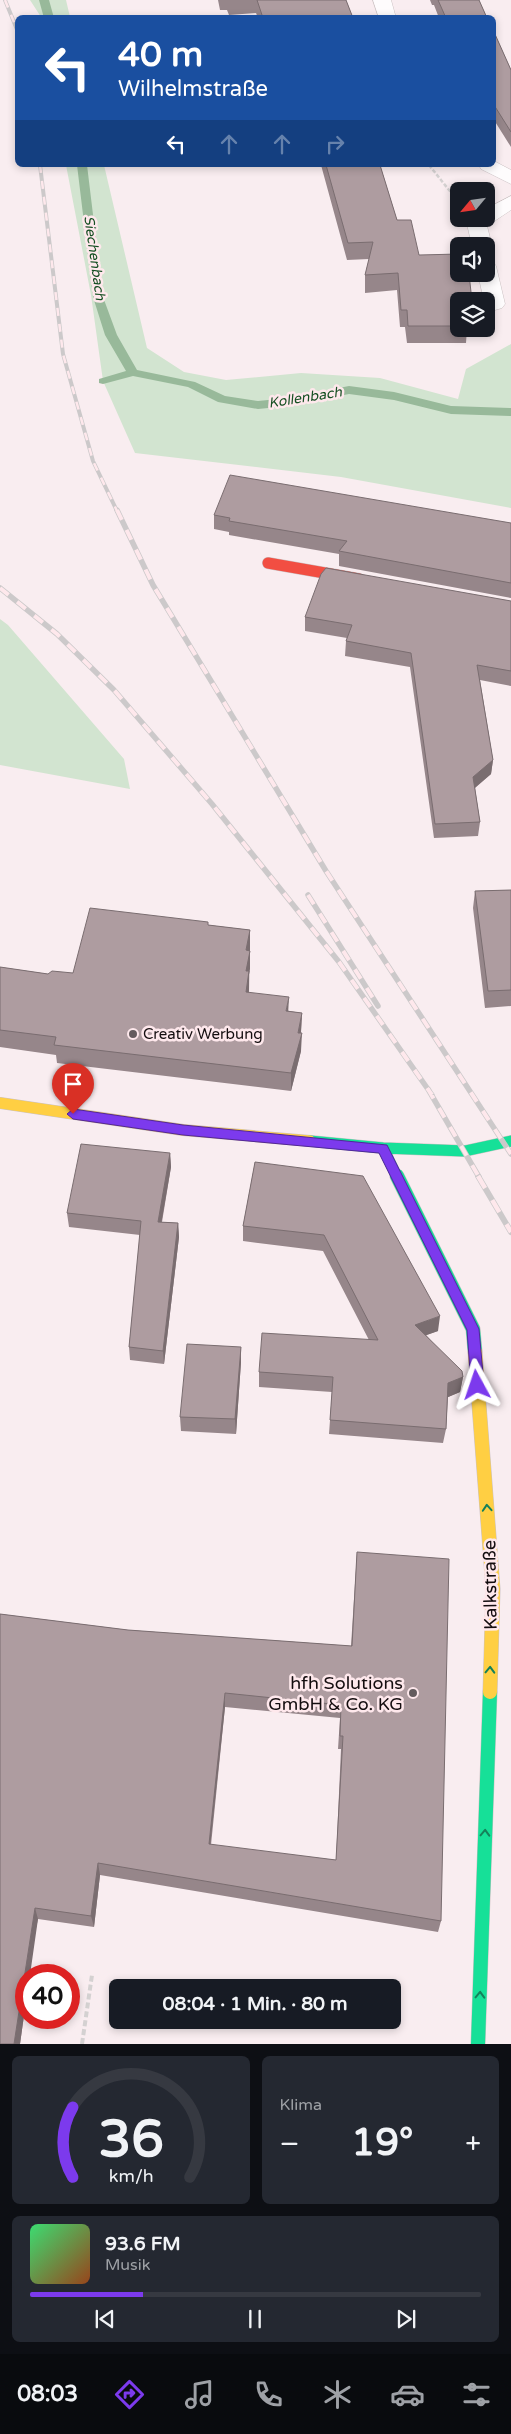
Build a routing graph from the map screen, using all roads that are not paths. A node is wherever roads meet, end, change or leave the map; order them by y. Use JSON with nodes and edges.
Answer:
{"nodes":[{"id":1,"x":382,"y":0,"type":"edge"},
{"id":2,"x":387,"y":15,"type":"edge"},
{"id":3,"x":492,"y":167,"type":"edge"},
{"id":4,"x":511,"y":178,"type":"edge"},
{"id":5,"x":511,"y":202,"type":"edge"},
{"id":6,"x":495,"y":212,"type":"edge"},
{"id":7,"x":268,"y":563,"type":"dead end"},
{"id":8,"x":375,"y":582,"type":"edge"},
{"id":9,"x":0,"y":1103,"type":"edge"},
{"id":10,"x":511,"y":1141,"type":"edge"},
{"id":11,"x":383,"y":1148,"type":"junction"},
{"id":12,"x":478,"y":2044,"type":"edge"}],
"edges":[{"from":1,"to":2,"type":"street"},
{"from":3,"to":4,"type":"street"},
{"from":5,"to":6,"type":"street"},
{"from":7,"to":8,"type":"street"},
{"from":9,"to":11,"type":"street"},
{"from":10,"to":11,"type":"street"},
{"from":12,"to":11,"type":"street","name":"Kalkstraße","one_way":true}]}
